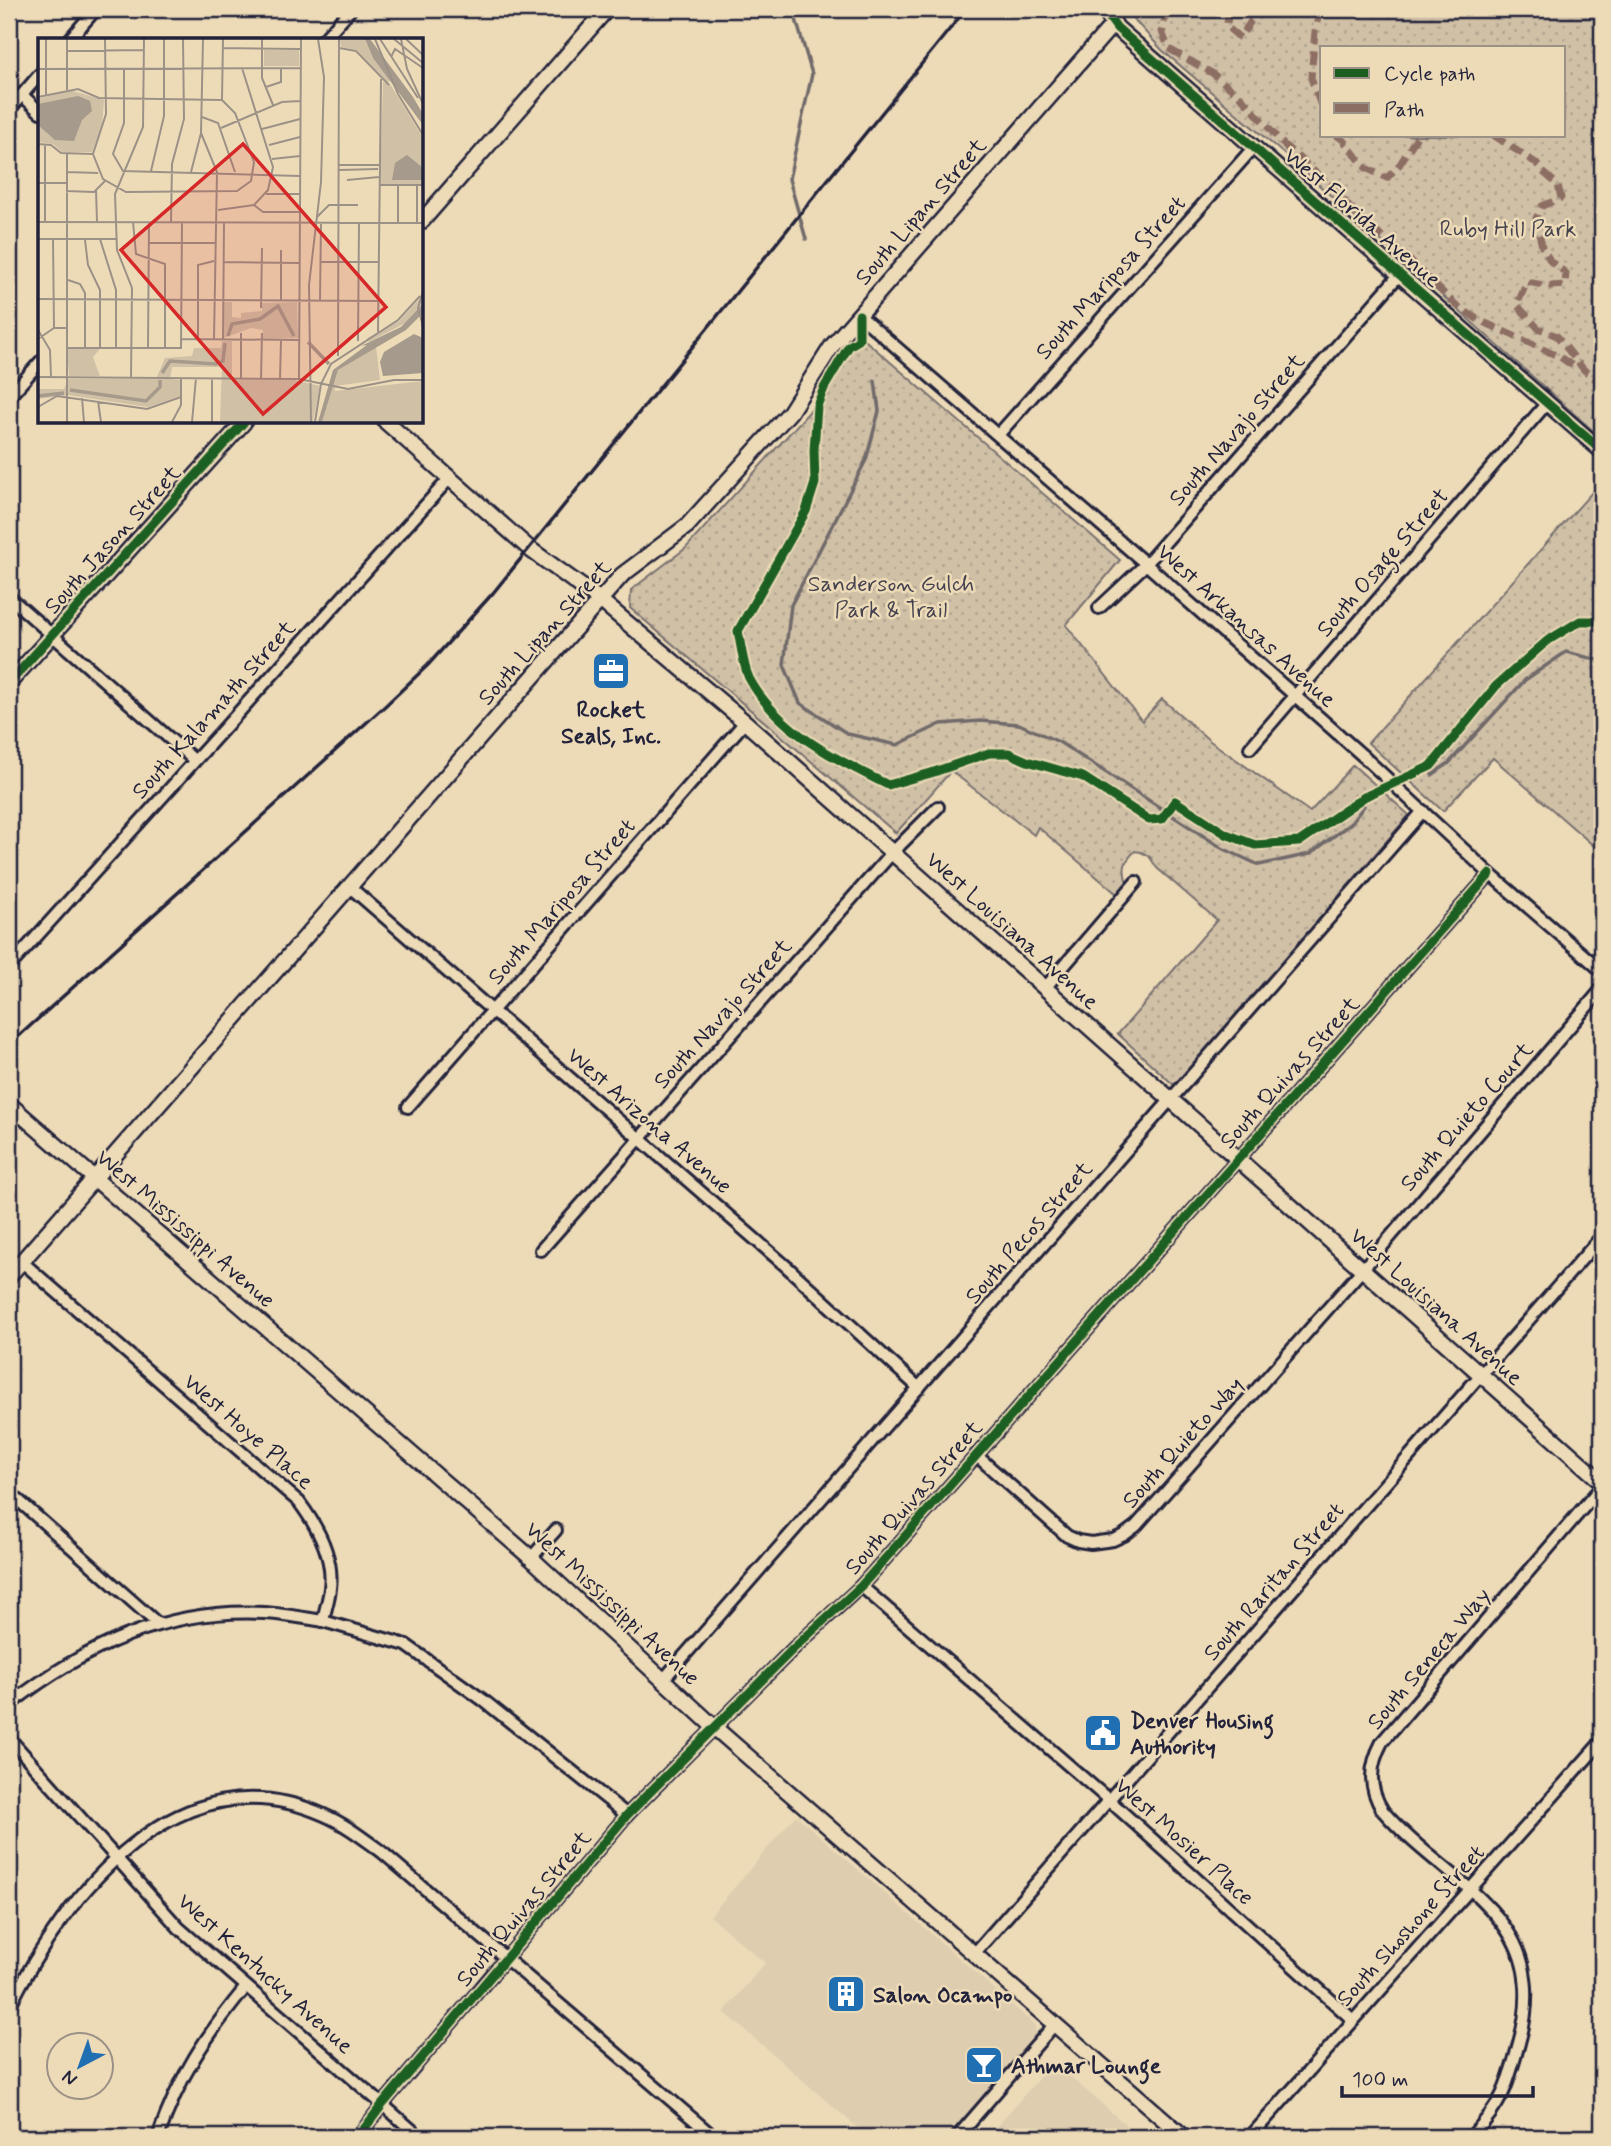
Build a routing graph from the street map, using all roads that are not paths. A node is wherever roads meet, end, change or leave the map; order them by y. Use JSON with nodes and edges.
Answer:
{"nodes":[{"id":1,"x":96,"y":9,"type":"edge"},
{"id":2,"x":351,"y":9,"type":"edge"},
{"id":3,"x":607,"y":9,"type":"edge"},
{"id":4,"x":1103,"y":9,"type":"edge"},
{"id":5,"x":1114,"y":23,"type":"junction"},
{"id":6,"x":71,"y":38,"type":"edge"},
{"id":7,"x":325,"y":38,"type":"edge"},
{"id":8,"x":38,"y":76,"type":"edge"},
{"id":9,"x":22,"y":95,"type":"junction"},
{"id":10,"x":9,"y":110,"type":"edge"},
{"id":11,"x":38,"y":110,"type":"edge"},
{"id":12,"x":1254,"y":147,"type":"junction"},
{"id":13,"x":424,"y":219,"type":"edge"},
{"id":14,"x":1400,"y":274,"type":"junction"},
{"id":15,"x":859,"y":315,"type":"junction"},
{"id":16,"x":38,"y":364,"type":"edge"},
{"id":17,"x":9,"y":397,"type":"edge"},
{"id":18,"x":1547,"y":403,"type":"junction"},
{"id":19,"x":242,"y":424,"type":"edge"},
{"id":20,"x":388,"y":424,"type":"edge"},
{"id":21,"x":998,"y":435,"type":"junction"},
{"id":22,"x":1602,"y":451,"type":"edge"},
{"id":23,"x":449,"y":480,"type":"junction"},
{"id":24,"x":1146,"y":564,"type":"junction"},
{"id":25,"x":9,"y":597,"type":"edge"},
{"id":26,"x":600,"y":600,"type":"junction"},
{"id":27,"x":1099,"y":608,"type":"dead end"},
{"id":28,"x":51,"y":635,"type":"junction"},
{"id":29,"x":9,"y":683,"type":"edge"},
{"id":30,"x":1295,"y":696,"type":"junction"},
{"id":31,"x":745,"y":722,"type":"junction"},
{"id":32,"x":1250,"y":748,"type":"dead end"},
{"id":33,"x":194,"y":760,"type":"junction"},
{"id":34,"x":938,"y":807,"type":"dead end"},
{"id":35,"x":1423,"y":811,"type":"junction"},
{"id":36,"x":892,"y":853,"type":"junction"},
{"id":37,"x":1490,"y":874,"type":"junction"},
{"id":38,"x":1136,"y":882,"type":"dead end"},
{"id":39,"x":350,"y":887,"type":"junction"},
{"id":40,"x":9,"y":967,"type":"edge"},
{"id":41,"x":1602,"y":971,"type":"edge"},
{"id":42,"x":1045,"y":988,"type":"junction"},
{"id":43,"x":1602,"y":989,"type":"edge"},
{"id":44,"x":494,"y":1011,"type":"junction"},
{"id":45,"x":1171,"y":1100,"type":"junction"},
{"id":46,"x":9,"y":1104,"type":"edge"},
{"id":47,"x":408,"y":1107,"type":"dead end"},
{"id":48,"x":639,"y":1138,"type":"junction"},
{"id":49,"x":1237,"y":1158,"type":"junction"},
{"id":50,"x":93,"y":1178,"type":"junction"},
{"id":51,"x":1602,"y":1236,"type":"edge"},
{"id":52,"x":541,"y":1250,"type":"dead end"},
{"id":53,"x":21,"y":1261,"type":"junction"},
{"id":54,"x":1362,"y":1270,"type":"junction"},
{"id":55,"x":9,"y":1276,"type":"edge"},
{"id":56,"x":1480,"y":1375,"type":"junction"},
{"id":57,"x":919,"y":1388,"type":"junction"},
{"id":58,"x":976,"y":1455,"type":"junction"},
{"id":59,"x":1602,"y":1484,"type":"edge"},
{"id":60,"x":9,"y":1492,"type":"edge"},
{"id":61,"x":555,"y":1530,"type":"dead end"},
{"id":62,"x":531,"y":1558,"type":"junction"},
{"id":63,"x":861,"y":1587,"type":"junction"},
{"id":64,"x":323,"y":1620,"type":"junction"},
{"id":65,"x":158,"y":1624,"type":"junction"},
{"id":66,"x":663,"y":1680,"type":"junction"},
{"id":67,"x":9,"y":1705,"type":"edge"},
{"id":68,"x":714,"y":1727,"type":"junction"},
{"id":69,"x":9,"y":1738,"type":"edge"},
{"id":70,"x":1602,"y":1741,"type":"edge"},
{"id":71,"x":1110,"y":1801,"type":"junction"},
{"id":72,"x":627,"y":1815,"type":"junction"},
{"id":73,"x":117,"y":1857,"type":"junction"},
{"id":74,"x":1471,"y":1890,"type":"junction"},
{"id":75,"x":974,"y":1954,"type":"junction"},
{"id":76,"x":508,"y":1958,"type":"junction"},
{"id":77,"x":246,"y":1987,"type":"junction"},
{"id":78,"x":9,"y":2007,"type":"edge"},
{"id":79,"x":1353,"y":2020,"type":"junction"},
{"id":80,"x":1054,"y":2025,"type":"junction"},
{"id":81,"x":382,"y":2105,"type":"junction"},
{"id":82,"x":158,"y":2137,"type":"edge"},
{"id":83,"x":358,"y":2137,"type":"edge"},
{"id":84,"x":420,"y":2137,"type":"edge"},
{"id":85,"x":714,"y":2137,"type":"edge"},
{"id":86,"x":957,"y":2137,"type":"edge"},
{"id":87,"x":1184,"y":2137,"type":"edge"},
{"id":88,"x":1250,"y":2137,"type":"edge"},
{"id":89,"x":1471,"y":2137,"type":"edge"}],
"edges":[{"from":1,"to":6,"type":"street"},
{"from":2,"to":7,"type":"street"},
{"from":3,"to":13,"type":"street"},
{"from":4,"to":5,"type":"street","name":"West Florida Avenue"},
{"from":5,"to":12,"type":"street","name":"West Florida Avenue"},
{"from":5,"to":15,"type":"street","name":"South Lipan Street"},
{"from":8,"to":9,"type":"street"},
{"from":9,"to":10,"type":"street"},
{"from":9,"to":11,"type":"street"},
{"from":12,"to":14,"type":"street","name":"West Florida Avenue"},
{"from":12,"to":21,"type":"street","name":"South Mariposa Street"},
{"from":14,"to":18,"type":"street","name":"West Florida Avenue"},
{"from":14,"to":24,"type":"street","name":"South Navajo Street"},
{"from":15,"to":21,"type":"street","name":"West Arkansas Avenue"},
{"from":15,"to":26,"type":"street","name":"South Lipan Street"},
{"from":16,"to":17,"type":"street"},
{"from":18,"to":22,"type":"street","name":"West Florida Avenue"},
{"from":18,"to":30,"type":"street","name":"South Osage Street"},
{"from":19,"to":28,"type":"street","name":"South Jason Street"},
{"from":20,"to":23,"type":"street","name":"West Louisiana Avenue"},
{"from":21,"to":24,"type":"street","name":"West Arkansas Avenue"},
{"from":23,"to":26,"type":"street","name":"West Louisiana Avenue"},
{"from":23,"to":33,"type":"street","name":"South Kalamath Street"},
{"from":24,"to":27,"type":"street","name":"South Navajo Street"},
{"from":24,"to":30,"type":"street","name":"West Arkansas Avenue"},
{"from":25,"to":28,"type":"street"},
{"from":26,"to":31,"type":"street","name":"West Louisiana Avenue"},
{"from":26,"to":39,"type":"street","name":"South Lipan Street"},
{"from":28,"to":29,"type":"street","name":"South Jason Street"},
{"from":28,"to":33,"type":"street"},
{"from":30,"to":32,"type":"street","name":"South Osage Street"},
{"from":30,"to":35,"type":"street","name":"West Arkansas Avenue"},
{"from":31,"to":36,"type":"street","name":"West Louisiana Avenue"},
{"from":31,"to":44,"type":"street","name":"South Mariposa Street"},
{"from":33,"to":40,"type":"street","name":"South Kalamath Street"},
{"from":34,"to":36,"type":"street","name":"South Navajo Street"},
{"from":35,"to":37,"type":"street","name":"West Arkansas Avenue"},
{"from":35,"to":45,"type":"street","name":"South Pecos Street"},
{"from":36,"to":42,"type":"street","name":"West Louisiana Avenue"},
{"from":36,"to":48,"type":"street","name":"South Navajo Street"},
{"from":37,"to":41,"type":"street","name":"West Arkansas Avenue"},
{"from":37,"to":49,"type":"street","name":"South Quivas Street"},
{"from":38,"to":42,"type":"street"},
{"from":39,"to":44,"type":"street","name":"West Arizona Avenue"},
{"from":39,"to":50,"type":"street","name":"South Lipan Street"},
{"from":42,"to":45,"type":"street","name":"West Louisiana Avenue"},
{"from":43,"to":54,"type":"street","name":"South Quieto Court"},
{"from":44,"to":47,"type":"street","name":"South Mariposa Street"},
{"from":44,"to":48,"type":"street","name":"West Arizona Avenue"},
{"from":45,"to":49,"type":"street","name":"West Louisiana Avenue"},
{"from":45,"to":57,"type":"street","name":"South Pecos Street"},
{"from":46,"to":50,"type":"street","name":"West Mississippi Avenue"},
{"from":48,"to":52,"type":"street","name":"South Navajo Street"},
{"from":48,"to":57,"type":"street","name":"West Arizona Avenue"},
{"from":49,"to":54,"type":"street","name":"West Louisiana Avenue"},
{"from":49,"to":58,"type":"street","name":"South Quivas Street"},
{"from":50,"to":53,"type":"street","name":"South Lipan Street"},
{"from":50,"to":62,"type":"street","name":"West Mississippi Avenue"},
{"from":51,"to":56,"type":"street","name":"South Raritan Street"},
{"from":53,"to":55,"type":"street","name":"South Lipan Street"},
{"from":53,"to":64,"type":"street","name":"West Hoye Place"},
{"from":54,"to":56,"type":"street","name":"West Louisiana Avenue"},
{"from":54,"to":58,"type":"street","name":"South Quieto Way"},
{"from":56,"to":59,"type":"street","name":"West Louisiana Avenue"},
{"from":56,"to":71,"type":"street","name":"South Raritan Street"},
{"from":57,"to":66,"type":"street","name":"South Pecos Street"},
{"from":58,"to":63,"type":"street","name":"South Quivas Street"},
{"from":59,"to":74,"type":"street","name":"South Seneca Way"},
{"from":60,"to":65,"type":"street"},
{"from":61,"to":62,"type":"street"},
{"from":62,"to":66,"type":"street","name":"West Mississippi Avenue"},
{"from":63,"to":68,"type":"street","name":"South Quivas Street"},
{"from":63,"to":71,"type":"street","name":"West Mosier Place"},
{"from":64,"to":65,"type":"street"},
{"from":64,"to":72,"type":"street"},
{"from":65,"to":67,"type":"street"},
{"from":66,"to":68,"type":"street","name":"West Mississippi Avenue"},
{"from":68,"to":72,"type":"street","name":"South Quivas Street"},
{"from":68,"to":75,"type":"street","name":"West Mississippi Avenue"},
{"from":69,"to":73,"type":"street","name":"West Kentucky Avenue"},
{"from":70,"to":74,"type":"street","name":"South Shoshone Street"},
{"from":71,"to":75,"type":"street","name":"South Raritan Street"},
{"from":71,"to":79,"type":"street","name":"West Mosier Place"},
{"from":72,"to":76,"type":"street","name":"South Quivas Street"},
{"from":73,"to":76,"type":"street"},
{"from":73,"to":77,"type":"street","name":"West Kentucky Avenue"},
{"from":73,"to":78,"type":"street"},
{"from":74,"to":79,"type":"street","name":"South Shoshone Street"},
{"from":74,"to":89,"type":"street","name":"South Seneca Way"},
{"from":75,"to":80,"type":"street","name":"West Mississippi Avenue"},
{"from":76,"to":81,"type":"street","name":"South Quivas Street"},
{"from":76,"to":85,"type":"street"},
{"from":77,"to":81,"type":"street","name":"West Kentucky Avenue"},
{"from":77,"to":82,"type":"street"},
{"from":79,"to":88,"type":"street","name":"South Shoshone Street"},
{"from":80,"to":86,"type":"street"},
{"from":80,"to":87,"type":"street","name":"West Mississippi Avenue"},
{"from":81,"to":83,"type":"street","name":"South Quivas Street"},
{"from":81,"to":84,"type":"street","name":"West Kentucky Avenue"}]}
